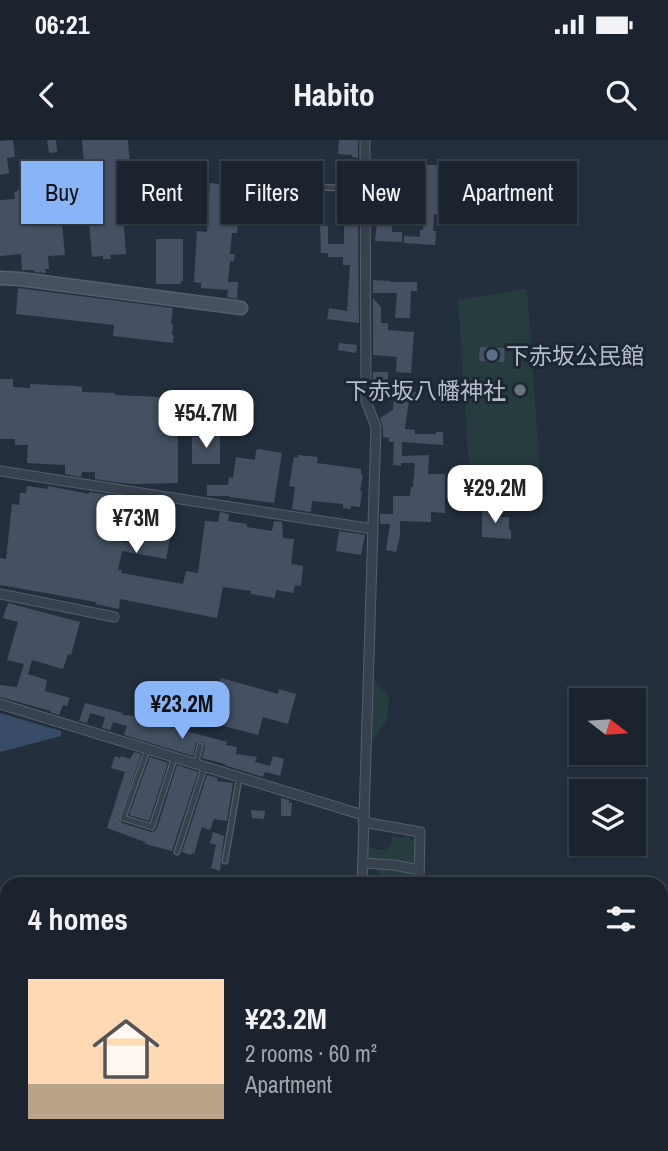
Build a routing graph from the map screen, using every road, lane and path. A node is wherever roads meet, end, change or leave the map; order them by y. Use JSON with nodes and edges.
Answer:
{"nodes":[{"id":1,"x":365,"y":140,"type":"edge"},
{"id":2,"x":365,"y":161,"type":"edge"},
{"id":3,"x":365,"y":224,"type":"edge"},
{"id":4,"x":0,"y":278,"type":"edge"},
{"id":5,"x":241,"y":308,"type":"dead end"},
{"id":6,"x":0,"y":471,"type":"edge"},
{"id":7,"x":373,"y":529,"type":"junction"},
{"id":8,"x":0,"y":594,"type":"edge"},
{"id":9,"x":114,"y":617,"type":"dead end"},
{"id":10,"x":0,"y":704,"type":"edge"},
{"id":11,"x":200,"y":747,"type":"dead end"},
{"id":12,"x":147,"y":749,"type":"junction"},
{"id":13,"x":174,"y":758,"type":"junction"},
{"id":14,"x":200,"y":766,"type":"junction"},
{"id":15,"x":239,"y":778,"type":"junction"},
{"id":16,"x":363,"y":818,"type":"junction"},
{"id":17,"x":177,"y":852,"type":"dead end"},
{"id":18,"x":225,"y":861,"type":"dead end"},
{"id":19,"x":363,"y":863,"type":"junction"},
{"id":20,"x":419,"y":870,"type":"junction"},
{"id":21,"x":362,"y":877,"type":"edge"},
{"id":22,"x":419,"y":877,"type":"edge"}],
"edges":[{"from":1,"to":2,"type":"street"},
{"from":3,"to":7,"type":"street"},
{"from":4,"to":5,"type":"street"},
{"from":6,"to":7,"type":"street"},
{"from":7,"to":16,"type":"street"},
{"from":8,"to":9,"type":"street"},
{"from":10,"to":12,"type":"street"},
{"from":11,"to":14,"type":"lane"},
{"from":12,"to":13,"type":"street"},
{"from":12,"to":13,"type":"lane"},
{"from":13,"to":14,"type":"street"},
{"from":14,"to":15,"type":"street"},
{"from":14,"to":17,"type":"lane"},
{"from":15,"to":16,"type":"street"},
{"from":15,"to":18,"type":"lane"},
{"from":16,"to":19,"type":"street"},
{"from":16,"to":20,"type":"street"},
{"from":19,"to":20,"type":"street"},
{"from":19,"to":21,"type":"street"},
{"from":20,"to":22,"type":"street"}]}
